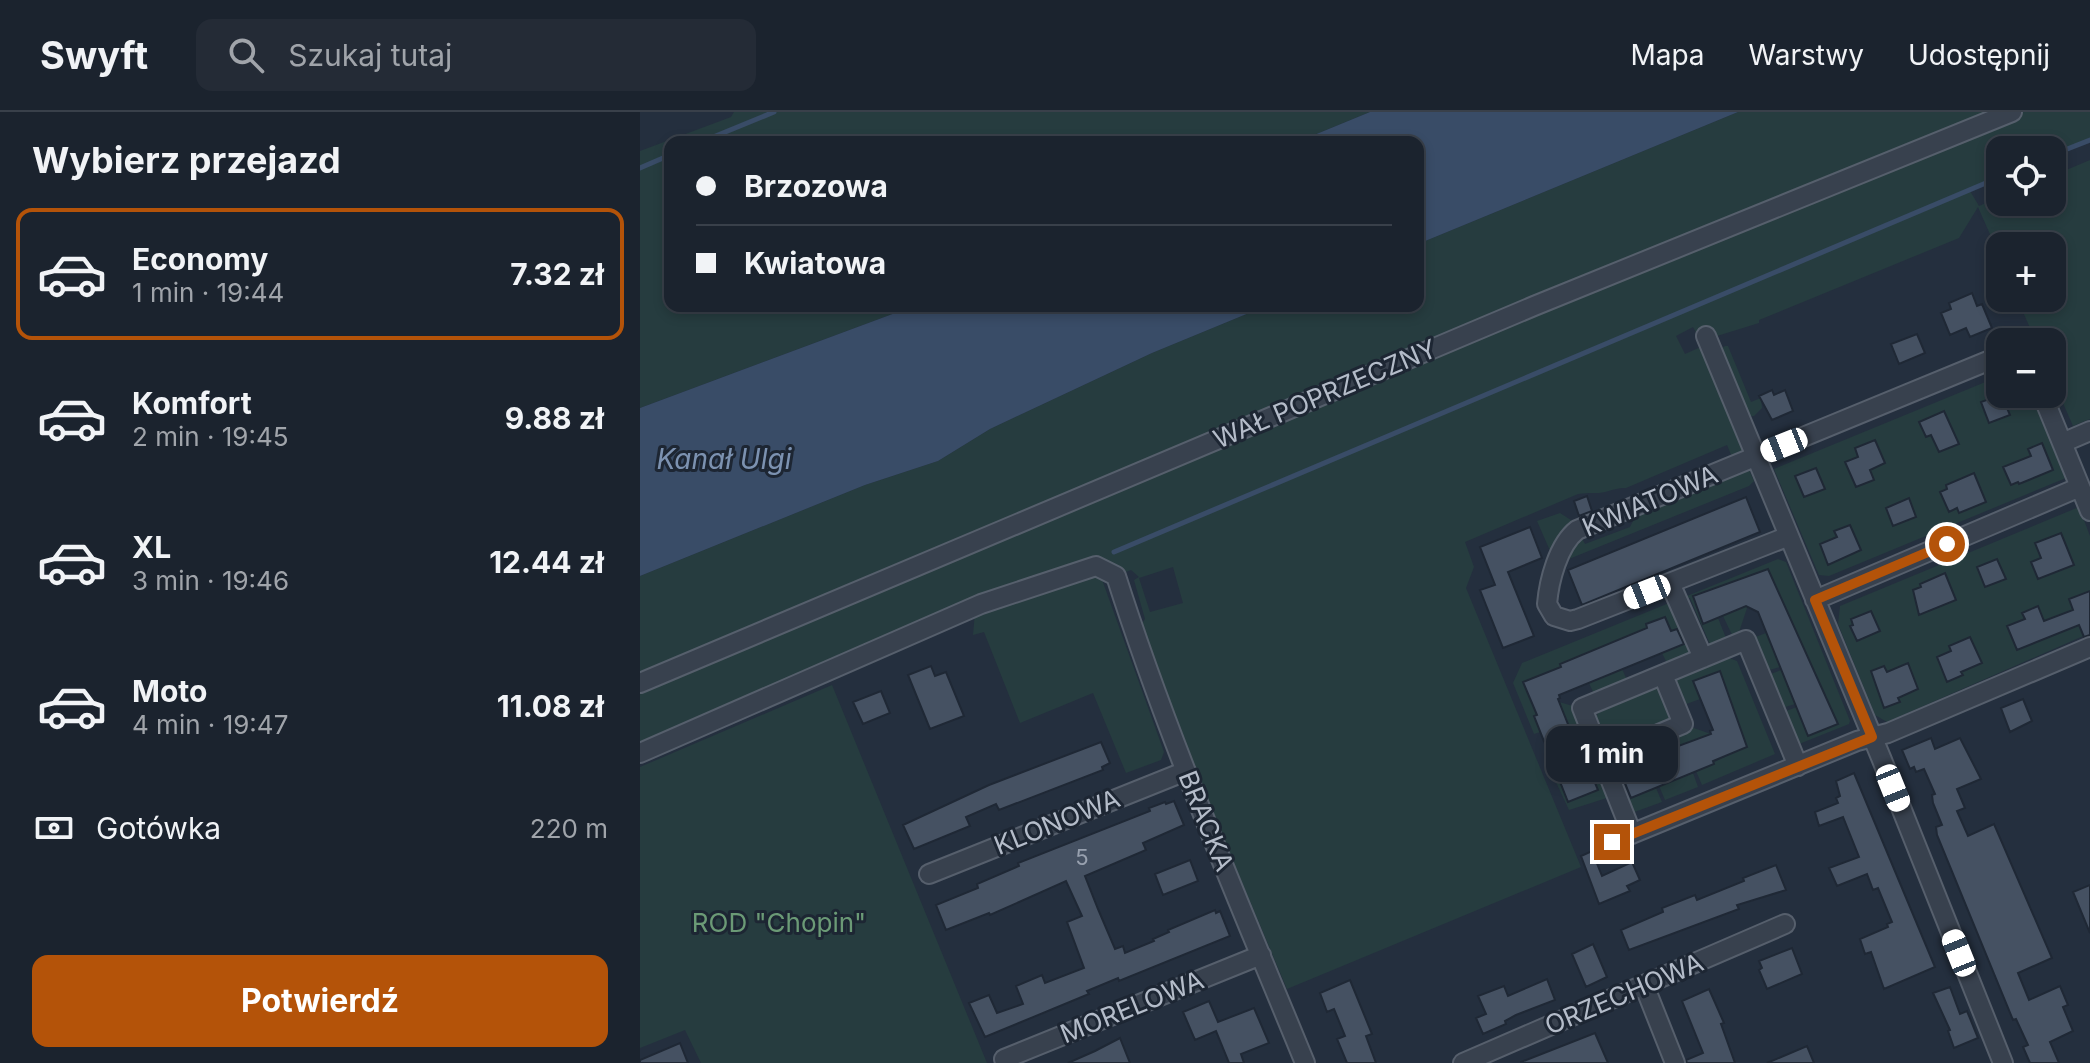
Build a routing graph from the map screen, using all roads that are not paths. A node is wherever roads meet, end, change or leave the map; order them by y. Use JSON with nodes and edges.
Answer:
{"nodes":[{"id":1,"x":2012,"y":112,"type":"edge"},
{"id":2,"x":1706,"y":336,"type":"dead end"},
{"id":3,"x":1986,"y":362,"type":"edge"},
{"id":4,"x":2048,"y":408,"type":"edge"},
{"id":5,"x":2090,"y":431,"type":"edge"},
{"id":6,"x":2062,"y":443,"type":"junction"},
{"id":7,"x":1757,"y":456,"type":"junction"},
{"id":8,"x":2080,"y":487,"type":"junction"},
{"id":9,"x":2090,"y":511,"type":"edge"},
{"id":10,"x":1789,"y":536,"type":"junction"},
{"id":11,"x":1670,"y":583,"type":"junction"},
{"id":12,"x":1815,"y":600,"type":"junction"},
{"id":13,"x":2090,"y":647,"type":"edge"},
{"id":14,"x":1703,"y":658,"type":"junction"},
{"id":15,"x":1663,"y":675,"type":"junction"},
{"id":16,"x":640,"y":683,"type":"edge"},
{"id":17,"x":1872,"y":737,"type":"junction"},
{"id":18,"x":640,"y":753,"type":"edge"},
{"id":19,"x":1601,"y":758,"type":"junction"},
{"id":20,"x":1798,"y":766,"type":"junction"},
{"id":21,"x":1186,"y":771,"type":"junction"},
{"id":22,"x":1632,"y":834,"type":"junction"},
{"id":23,"x":1612,"y":842,"type":"dead end"},
{"id":24,"x":929,"y":874,"type":"dead end"},
{"id":25,"x":1785,"y":924,"type":"dead end"},
{"id":26,"x":1261,"y":955,"type":"junction"},
{"id":27,"x":1644,"y":985,"type":"junction"},
{"id":28,"x":1004,"y":1059,"type":"dead end"},
{"id":29,"x":1305,"y":1063,"type":"edge"},
{"id":30,"x":1463,"y":1063,"type":"edge"},
{"id":31,"x":1675,"y":1063,"type":"edge"},
{"id":32,"x":2003,"y":1063,"type":"edge"}],
"edges":[{"from":1,"to":16,"type":"street","name":"WAŁ POPRZECZNY"},
{"from":2,"to":7,"type":"street"},
{"from":3,"to":7,"type":"street"},
{"from":4,"to":6,"type":"street"},
{"from":5,"to":6,"type":"street"},
{"from":6,"to":8,"type":"street"},
{"from":7,"to":10,"type":"street"},
{"from":7,"to":11,"type":"street","name":"KWIATOWA"},
{"from":8,"to":9,"type":"street"},
{"from":8,"to":12,"type":"street"},
{"from":10,"to":11,"type":"street","name":"KWIATOWA"},
{"from":10,"to":12,"type":"street"},
{"from":11,"to":14,"type":"street"},
{"from":12,"to":17,"type":"street"},
{"from":13,"to":17,"type":"street"},
{"from":14,"to":15,"type":"street"},
{"from":14,"to":20,"type":"street"},
{"from":15,"to":19,"type":"street"},
{"from":15,"to":19,"type":"street"},
{"from":17,"to":20,"type":"street"},
{"from":17,"to":32,"type":"street"},
{"from":18,"to":21,"type":"street","name":"BRACKA"},
{"from":19,"to":22,"type":"street"},
{"from":20,"to":22,"type":"street"},
{"from":21,"to":24,"type":"street","name":"KLONOWA"},
{"from":21,"to":26,"type":"street","name":"BRACKA"},
{"from":22,"to":23,"type":"street"},
{"from":25,"to":27,"type":"street","name":"ORZECHOWA"},
{"from":26,"to":28,"type":"street","name":"MORELOWA"},
{"from":26,"to":29,"type":"street","name":"BRACKA"},
{"from":27,"to":30,"type":"street","name":"ORZECHOWA"},
{"from":27,"to":31,"type":"street"}]}
